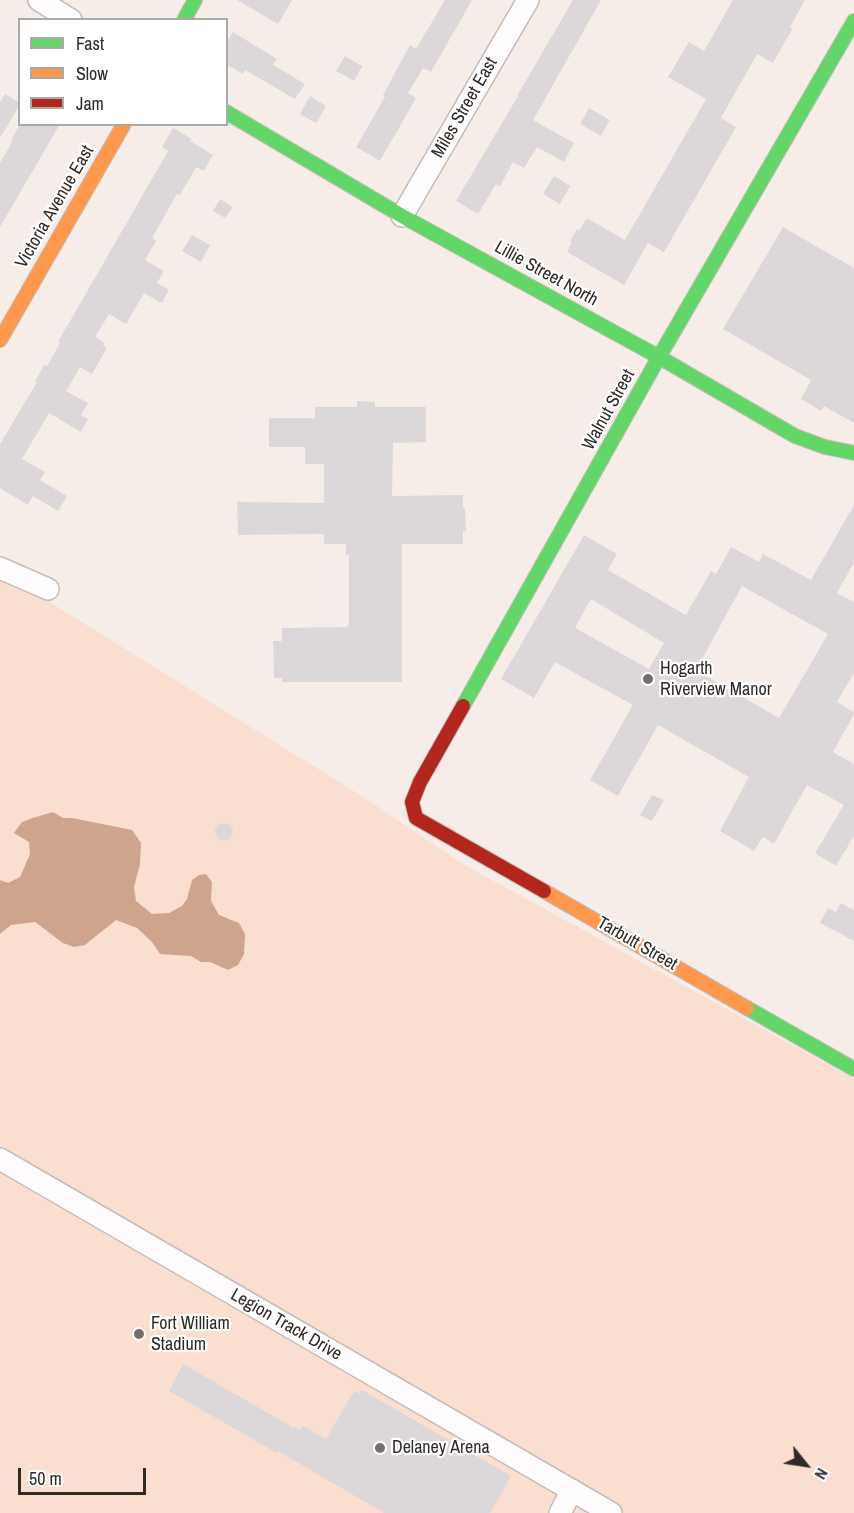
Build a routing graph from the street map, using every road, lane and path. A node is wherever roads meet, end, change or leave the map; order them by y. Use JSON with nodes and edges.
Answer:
{"nodes":[{"id":1,"x":39,"y":0,"type":"edge"},
{"id":2,"x":195,"y":0,"type":"edge"},
{"id":3,"x":528,"y":0,"type":"edge"},
{"id":4,"x":68,"y":18,"type":"edge"},
{"id":5,"x":185,"y":18,"type":"edge"},
{"id":6,"x":854,"y":21,"type":"edge"},
{"id":7,"x":228,"y":113,"type":"edge"},
{"id":8,"x":123,"y":126,"type":"edge"},
{"id":9,"x":402,"y":216,"type":"junction"},
{"id":10,"x":0,"y":340,"type":"edge"},
{"id":11,"x":659,"y":357,"type":"junction"},
{"id":12,"x":854,"y":453,"type":"edge"},
{"id":13,"x":0,"y":568,"type":"edge"},
{"id":14,"x":48,"y":589,"type":"dead end"},
{"id":15,"x":420,"y":820,"type":"joint"},
{"id":16,"x":854,"y":1069,"type":"edge"},
{"id":17,"x":0,"y":1159,"type":"edge"},
{"id":18,"x":572,"y":1490,"type":"junction"},
{"id":19,"x":560,"y":1513,"type":"edge"},
{"id":20,"x":611,"y":1513,"type":"edge"}],
"edges":[{"from":1,"to":4,"type":"street"},
{"from":2,"to":5,"type":"street"},
{"from":3,"to":9,"type":"street","name":"Miles Street East"},
{"from":6,"to":11,"type":"street","name":"Walnut Street"},
{"from":7,"to":9,"type":"street","name":"Lillie Street North"},
{"from":8,"to":10,"type":"street","name":"Victoria Avenue East"},
{"from":9,"to":11,"type":"street","name":"Lillie Street North"},
{"from":11,"to":12,"type":"street","name":"Lillie Street North"},
{"from":11,"to":15,"type":"street","name":"Walnut Street"},
{"from":13,"to":14,"type":"street"},
{"from":15,"to":16,"type":"street","name":"Tarbutt Street"},
{"from":17,"to":18,"type":"street","name":"Legion Track Drive"},
{"from":18,"to":19,"type":"street"},
{"from":18,"to":20,"type":"street","name":"Legion Track Drive"}]}
